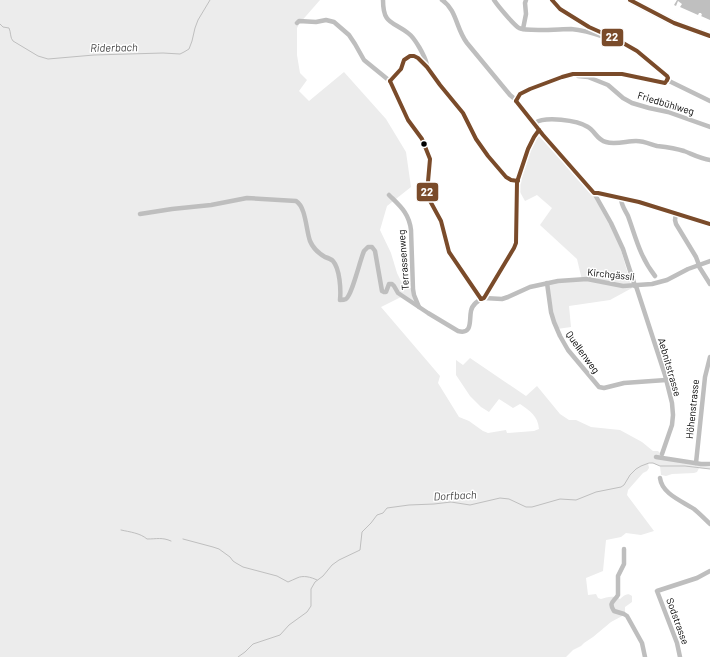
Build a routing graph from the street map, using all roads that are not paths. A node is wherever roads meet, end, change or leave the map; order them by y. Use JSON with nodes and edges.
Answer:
{"nodes":[{"id":1,"x":383,"y":0,"type":"edge"},
{"id":2,"x":442,"y":0,"type":"edge"},
{"id":3,"x":494,"y":0,"type":"edge"},
{"id":4,"x":526,"y":0,"type":"edge"},
{"id":5,"x":552,"y":0,"type":"edge"},
{"id":6,"x":630,"y":0,"type":"edge"},
{"id":7,"x":297,"y":23,"type":"dead end"},
{"id":8,"x":523,"y":29,"type":"junction"},
{"id":9,"x":710,"y":36,"type":"edge"},
{"id":10,"x":633,"y":48,"type":"junction"},
{"id":11,"x":427,"y":67,"type":"junction"},
{"id":12,"x":576,"y":74,"type":"junction"},
{"id":13,"x":667,"y":80,"type":"junction"},
{"id":14,"x":390,"y":81,"type":"junction"},
{"id":15,"x":516,"y":101,"type":"junction"},
{"id":16,"x":710,"y":101,"type":"edge"},
{"id":17,"x":534,"y":123,"type":"junction"},
{"id":18,"x":710,"y":127,"type":"edge"},
{"id":19,"x":539,"y":130,"type":"junction"},
{"id":20,"x":709,"y":160,"type":"edge"},
{"id":21,"x":518,"y":181,"type":"junction"},
{"id":22,"x":594,"y":194,"type":"junction"},
{"id":23,"x":389,"y":195,"type":"dead end"},
{"id":24,"x":621,"y":198,"type":"junction"},
{"id":25,"x":676,"y":213,"type":"junction"},
{"id":26,"x":140,"y":214,"type":"dead end"},
{"id":27,"x":710,"y":224,"type":"edge"},
{"id":28,"x":710,"y":260,"type":"edge"},
{"id":29,"x":698,"y":265,"type":"junction"},
{"id":30,"x":655,"y":276,"type":"dead end"},
{"id":31,"x":547,"y":283,"type":"junction"},
{"id":32,"x":710,"y":284,"type":"edge"},
{"id":33,"x":635,"y":286,"type":"junction"},
{"id":34,"x":482,"y":299,"type":"junction"},
{"id":35,"x":419,"y":307,"type":"junction"},
{"id":36,"x":710,"y":357,"type":"edge"},
{"id":37,"x":666,"y":380,"type":"junction"},
{"id":38,"x":662,"y":454,"type":"dead end"},
{"id":39,"x":656,"y":456,"type":"dead end"},
{"id":40,"x":696,"y":463,"type":"junction"},
{"id":41,"x":710,"y":464,"type":"edge"},
{"id":42,"x":660,"y":478,"type":"dead end"},
{"id":43,"x":710,"y":524,"type":"edge"},
{"id":44,"x":624,"y":549,"type":"dead end"},
{"id":45,"x":710,"y":571,"type":"edge"},
{"id":46,"x":645,"y":657,"type":"edge"},
{"id":47,"x":680,"y":657,"type":"edge"}],
"edges":[{"from":1,"to":11,"type":"street"},
{"from":2,"to":15,"type":"street","name":"Aebnitstrasse"},
{"from":3,"to":8,"type":"street"},
{"from":4,"to":8,"type":"street"},
{"from":5,"to":10,"type":"street"},
{"from":6,"to":9,"type":"main road"},
{"from":7,"to":14,"type":"street"},
{"from":8,"to":10,"type":"street"},
{"from":10,"to":13,"type":"street"},
{"from":11,"to":14,"type":"street"},
{"from":11,"to":21,"type":"street"},
{"from":12,"to":13,"type":"street"},
{"from":12,"to":15,"type":"street"},
{"from":12,"to":18,"type":"street","name":"Friedbühlweg"},
{"from":13,"to":16,"type":"street"},
{"from":14,"to":34,"type":"street"},
{"from":15,"to":17,"type":"street","name":"Aebnitstrasse"},
{"from":17,"to":19,"type":"street","name":"Aebnitstrasse"},
{"from":17,"to":20,"type":"street"},
{"from":19,"to":21,"type":"street"},
{"from":19,"to":22,"type":"street","name":"Aebnitstrasse"},
{"from":21,"to":34,"type":"street"},
{"from":22,"to":24,"type":"street"},
{"from":22,"to":33,"type":"street","name":"Aebnitstrasse"},
{"from":23,"to":35,"type":"street","name":"Terrassenweg"},
{"from":24,"to":25,"type":"street"},
{"from":24,"to":30,"type":"street"},
{"from":25,"to":27,"type":"street"},
{"from":25,"to":29,"type":"street"},
{"from":26,"to":35,"type":"street"},
{"from":28,"to":29,"type":"street","name":"Kirchgässli"},
{"from":29,"to":32,"type":"street"},
{"from":29,"to":33,"type":"street","name":"Kirchgässli"},
{"from":31,"to":33,"type":"street","name":"Kirchgässli"},
{"from":31,"to":34,"type":"street","name":"Kirchgässli"},
{"from":31,"to":37,"type":"street","name":"Quellenweg"},
{"from":33,"to":37,"type":"street","name":"Aebnitstrasse"},
{"from":34,"to":35,"type":"street"},
{"from":36,"to":40,"type":"street","name":"Höhenstrasse"},
{"from":37,"to":38,"type":"street","name":"Aebnitstrasse"},
{"from":39,"to":40,"type":"street"},
{"from":40,"to":41,"type":"street"},
{"from":42,"to":43,"type":"street"},
{"from":44,"to":46,"type":"street"},
{"from":45,"to":47,"type":"street","name":"Sodstrasse"}]}
